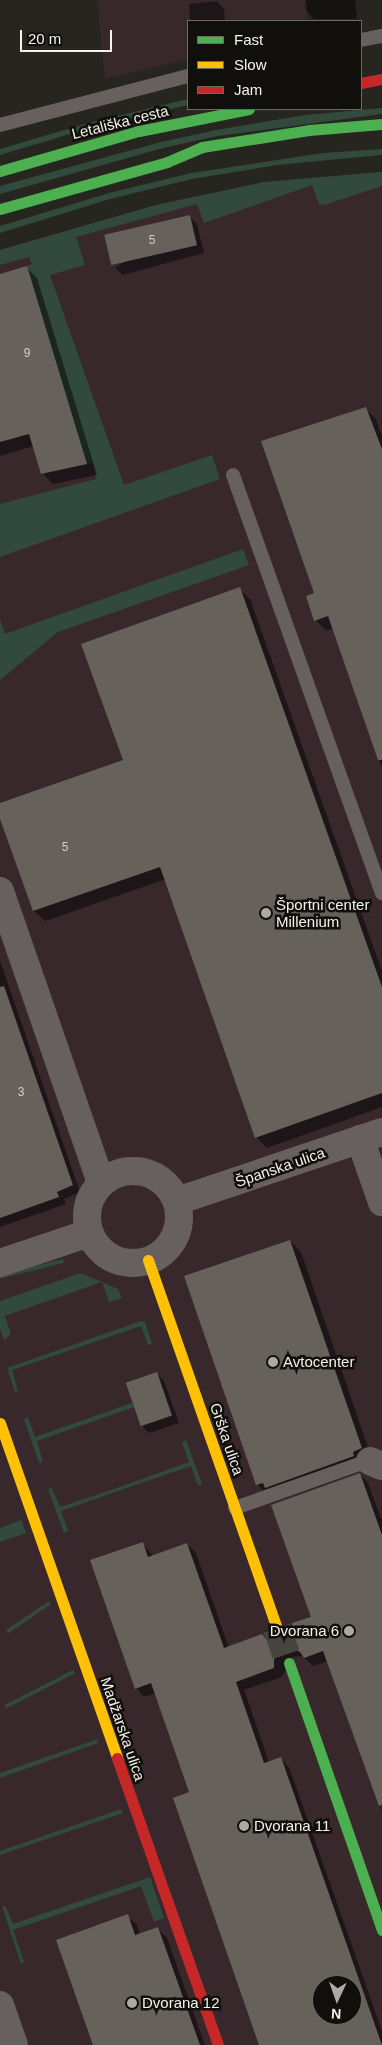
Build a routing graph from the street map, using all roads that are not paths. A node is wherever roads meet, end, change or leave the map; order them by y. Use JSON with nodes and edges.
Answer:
{"nodes":[{"id":1,"x":382,"y":36,"type":"edge"},
{"id":2,"x":362,"y":40,"type":"edge"},
{"id":3,"x":187,"y":76,"type":"edge"},
{"id":4,"x":382,"y":79,"type":"edge"},
{"id":5,"x":362,"y":83,"type":"edge"},
{"id":6,"x":244,"y":110,"type":"edge"},
{"id":7,"x":0,"y":124,"type":"edge"},
{"id":8,"x":382,"y":124,"type":"edge"},
{"id":9,"x":167,"y":162,"type":"junction"},
{"id":10,"x":196,"y":162,"type":"dead end"},
{"id":11,"x":0,"y":171,"type":"edge"},
{"id":12,"x":0,"y":209,"type":"edge"},
{"id":13,"x":233,"y":475,"type":"dead end"},
{"id":14,"x":0,"y":891,"type":"edge"},
{"id":15,"x":382,"y":892,"type":"edge"},
{"id":16,"x":371,"y":1135,"type":"edge"},
{"id":17,"x":101,"y":1183,"type":"junction"},
{"id":18,"x":177,"y":1201,"type":"junction"},
{"id":19,"x":382,"y":1202,"type":"edge"},
{"id":20,"x":90,"y":1233,"type":"junction"},
{"id":21,"x":148,"y":1260,"type":"junction"},
{"id":22,"x":0,"y":1263,"type":"edge"},
{"id":23,"x":0,"y":1423,"type":"edge"},
{"id":24,"x":378,"y":1460,"type":"edge"},
{"id":25,"x":235,"y":1508,"type":"junction"},
{"id":26,"x":277,"y":1628,"type":"tunnel mouth"},
{"id":27,"x":289,"y":1663,"type":"tunnel mouth"},
{"id":28,"x":382,"y":1930,"type":"edge"},
{"id":29,"x":0,"y":2005,"type":"edge"},
{"id":30,"x":14,"y":2045,"type":"edge"},
{"id":31,"x":218,"y":2045,"type":"edge"}],
"edges":[{"from":1,"to":2,"type":"lane"},
{"from":3,"to":7,"type":"lane"},
{"from":4,"to":5,"type":"street"},
{"from":6,"to":11,"type":"street","name":"Letališka cesta"},
{"from":8,"to":9,"type":"street"},
{"from":9,"to":10,"type":"street"},
{"from":9,"to":12,"type":"street"},
{"from":13,"to":15,"type":"lane"},
{"from":14,"to":17,"type":"street"},
{"from":16,"to":18,"type":"street","name":"Španska ulica"},
{"from":16,"to":19,"type":"street"},
{"from":17,"to":18,"type":"street"},
{"from":17,"to":20,"type":"street"},
{"from":18,"to":21,"type":"street"},
{"from":20,"to":21,"type":"street"},
{"from":20,"to":22,"type":"street"},
{"from":21,"to":25,"type":"street","name":"Grška ulica"},
{"from":23,"to":31,"type":"street","name":"Madžarska ulica"},
{"from":24,"to":25,"type":"lane"},
{"from":25,"to":26,"type":"street","name":"Grška ulica"},
{"from":27,"to":28,"type":"street"},
{"from":29,"to":30,"type":"street"}]}
